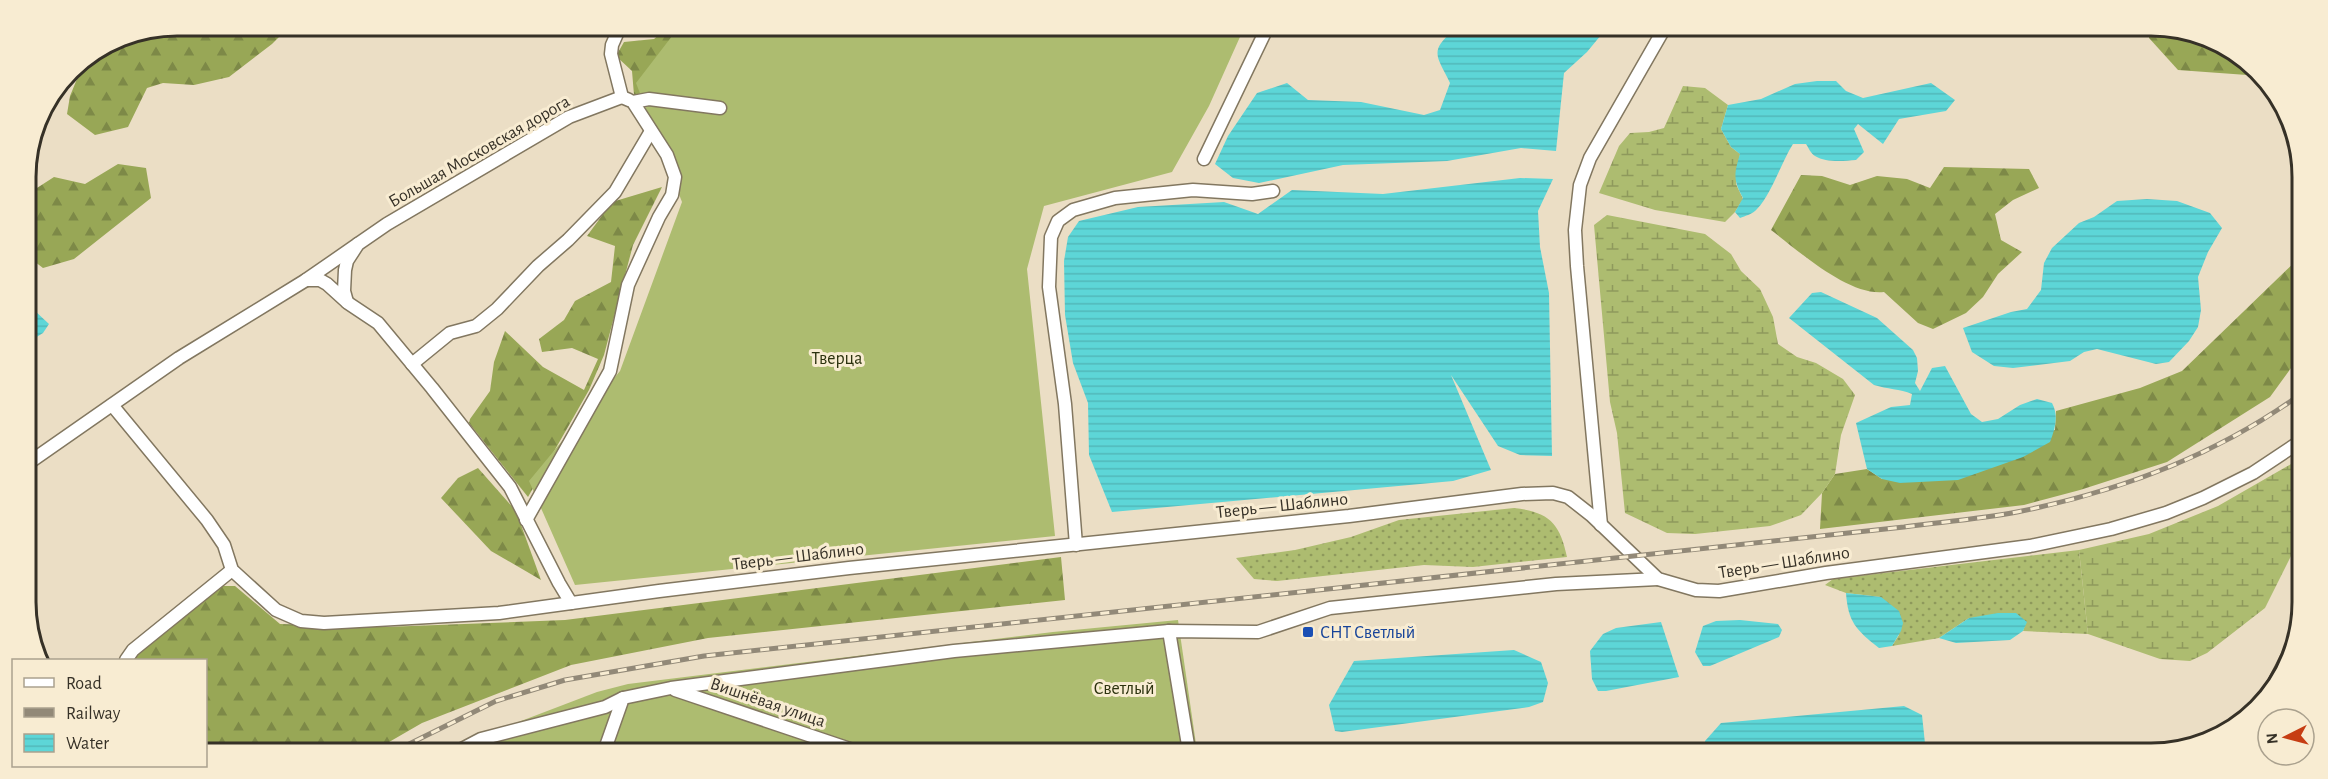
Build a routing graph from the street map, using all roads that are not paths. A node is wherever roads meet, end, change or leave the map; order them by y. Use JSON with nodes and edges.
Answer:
{"nodes":[{"id":1,"x":616,"y":36,"type":"edge"},
{"id":2,"x":1263,"y":36,"type":"edge"},
{"id":3,"x":1660,"y":36,"type":"edge"},
{"id":4,"x":628,"y":100,"type":"junction"},
{"id":5,"x":720,"y":108,"type":"dead end"},
{"id":6,"x":651,"y":131,"type":"junction"},
{"id":7,"x":1204,"y":159,"type":"dead end"},
{"id":8,"x":1273,"y":191,"type":"dead end"},
{"id":9,"x":358,"y":244,"type":"junction"},
{"id":10,"x":306,"y":280,"type":"junction"},
{"id":11,"x":348,"y":303,"type":"junction"},
{"id":12,"x":412,"y":364,"type":"junction"},
{"id":13,"x":112,"y":405,"type":"junction"},
{"id":14,"x":2292,"y":447,"type":"edge"},
{"id":15,"x":36,"y":458,"type":"edge"},
{"id":16,"x":526,"y":520,"type":"junction"},
{"id":17,"x":1601,"y":525,"type":"junction"},
{"id":18,"x":1076,"y":544,"type":"junction"},
{"id":19,"x":231,"y":570,"type":"junction"},
{"id":20,"x":1658,"y":579,"type":"junction"},
{"id":21,"x":571,"y":603,"type":"junction"},
{"id":22,"x":1169,"y":631,"type":"junction"},
{"id":23,"x":127,"y":659,"type":"edge"},
{"id":24,"x":671,"y":688,"type":"junction"},
{"id":25,"x":623,"y":698,"type":"junction"},
{"id":26,"x":473,"y":743,"type":"edge"},
{"id":27,"x":607,"y":743,"type":"edge"},
{"id":28,"x":832,"y":743,"type":"edge"},
{"id":29,"x":1188,"y":743,"type":"edge"}],
"edges":[{"from":1,"to":4,"type":"street"},
{"from":2,"to":7,"type":"street"},
{"from":3,"to":17,"type":"street"},
{"from":4,"to":5,"type":"street","name":"Большая Московская дорога"},
{"from":4,"to":6,"type":"street"},
{"from":4,"to":9,"type":"street","name":"Большая Московская дорога"},
{"from":6,"to":12,"type":"street"},
{"from":6,"to":16,"type":"street"},
{"from":8,"to":18,"type":"street"},
{"from":9,"to":10,"type":"street","name":"Большая Московская дорога"},
{"from":9,"to":11,"type":"street","name":"Большая Московская дорога"},
{"from":10,"to":11,"type":"street"},
{"from":10,"to":13,"type":"street","name":"Большая Московская дорога"},
{"from":11,"to":12,"type":"street"},
{"from":12,"to":16,"type":"street"},
{"from":13,"to":15,"type":"street","name":"Большая Московская дорога"},
{"from":13,"to":19,"type":"street"},
{"from":14,"to":20,"type":"street","name":"Тверь — Шаблино"},
{"from":16,"to":21,"type":"street"},
{"from":17,"to":18,"type":"street","name":"Тверь — Шаблино"},
{"from":17,"to":20,"type":"street","name":"Тверь — Шаблино"},
{"from":18,"to":21,"type":"street","name":"Тверь — Шаблино"},
{"from":19,"to":21,"type":"street","name":"Тверь — Шаблино"},
{"from":19,"to":23,"type":"street"},
{"from":20,"to":22,"type":"street"},
{"from":22,"to":24,"type":"street"},
{"from":22,"to":29,"type":"street"},
{"from":24,"to":25,"type":"street"},
{"from":24,"to":28,"type":"street","name":"Вишнёвая улица"},
{"from":25,"to":26,"type":"street"},
{"from":25,"to":27,"type":"street"}]}
